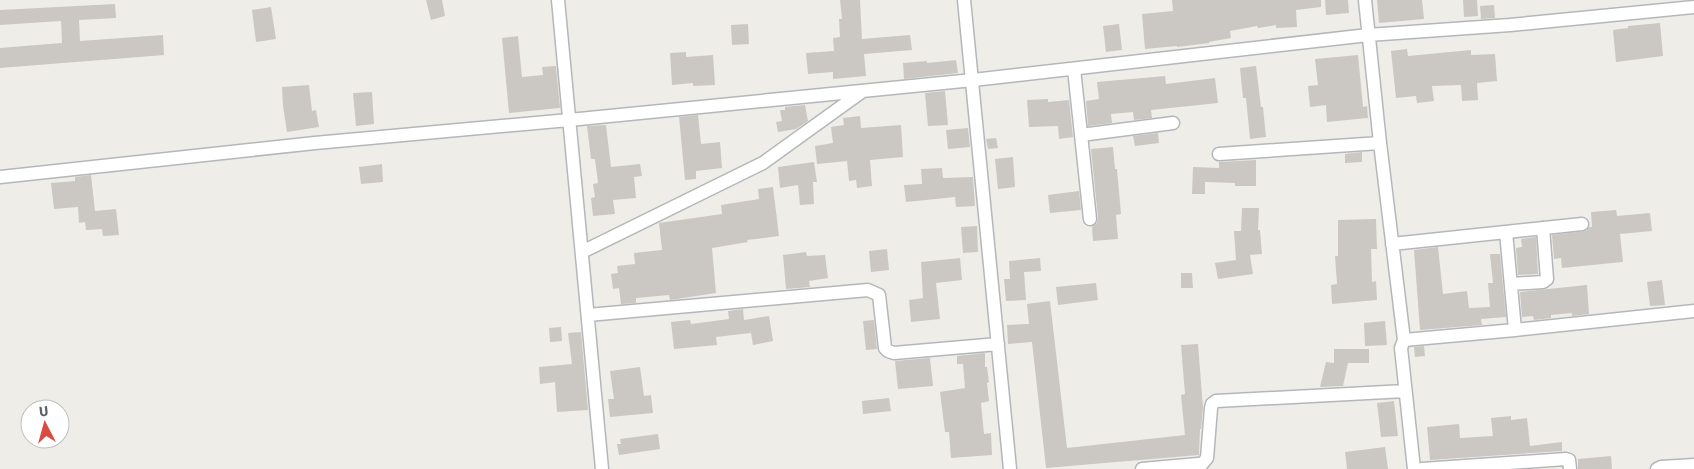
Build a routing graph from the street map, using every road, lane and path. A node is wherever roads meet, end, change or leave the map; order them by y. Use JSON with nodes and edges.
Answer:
{"nodes":[{"id":1,"x":558,"y":0,"type":"edge"},
{"id":2,"x":964,"y":0,"type":"edge"},
{"id":3,"x":1365,"y":0,"type":"edge"},
{"id":4,"x":1694,"y":7,"type":"edge"},
{"id":5,"x":1368,"y":36,"type":"junction"},
{"id":6,"x":1074,"y":69,"type":"junction"},
{"id":7,"x":972,"y":80,"type":"junction"},
{"id":8,"x":863,"y":91,"type":"junction"},
{"id":9,"x":569,"y":120,"type":"junction"},
{"id":10,"x":1173,"y":123,"type":"dead end"},
{"id":11,"x":1081,"y":135,"type":"junction"},
{"id":12,"x":1380,"y":143,"type":"junction"},
{"id":13,"x":1220,"y":154,"type":"dead end"},
{"id":14,"x":0,"y":177,"type":"edge"},
{"id":15,"x":1090,"y":219,"type":"dead end"},
{"id":16,"x":1582,"y":224,"type":"dead end"},
{"id":17,"x":1543,"y":228,"type":"junction"},
{"id":18,"x":1506,"y":232,"type":"junction"},
{"id":19,"x":1392,"y":244,"type":"junction"},
{"id":20,"x":582,"y":252,"type":"junction"},
{"id":21,"x":1512,"y":284,"type":"junction"},
{"id":22,"x":1694,"y":311,"type":"edge"},
{"id":23,"x":588,"y":315,"type":"junction"},
{"id":24,"x":1515,"y":330,"type":"junction"},
{"id":25,"x":1404,"y":340,"type":"junction"},
{"id":26,"x":998,"y":344,"type":"junction"},
{"id":27,"x":1405,"y":390,"type":"junction"},
{"id":28,"x":1694,"y":465,"type":"edge"},
{"id":29,"x":602,"y":469,"type":"edge"},
{"id":30,"x":1010,"y":469,"type":"edge"},
{"id":31,"x":1142,"y":469,"type":"edge"},
{"id":32,"x":1414,"y":469,"type":"edge"},
{"id":33,"x":1422,"y":469,"type":"edge"},
{"id":34,"x":1570,"y":469,"type":"edge"},
{"id":35,"x":1657,"y":469,"type":"edge"}],
"edges":[{"from":1,"to":9,"type":"street"},
{"from":2,"to":7,"type":"street"},
{"from":3,"to":5,"type":"street"},
{"from":4,"to":5,"type":"street"},
{"from":5,"to":6,"type":"street"},
{"from":5,"to":12,"type":"street"},
{"from":6,"to":7,"type":"street"},
{"from":6,"to":11,"type":"street"},
{"from":7,"to":8,"type":"street"},
{"from":7,"to":26,"type":"street"},
{"from":8,"to":9,"type":"street"},
{"from":8,"to":20,"type":"street"},
{"from":9,"to":14,"type":"street"},
{"from":9,"to":20,"type":"street"},
{"from":10,"to":11,"type":"street"},
{"from":11,"to":15,"type":"street"},
{"from":12,"to":13,"type":"street"},
{"from":12,"to":19,"type":"street"},
{"from":16,"to":17,"type":"street"},
{"from":17,"to":18,"type":"street"},
{"from":17,"to":21,"type":"street"},
{"from":18,"to":19,"type":"street"},
{"from":18,"to":21,"type":"street"},
{"from":19,"to":25,"type":"street"},
{"from":20,"to":23,"type":"street"},
{"from":21,"to":24,"type":"street"},
{"from":22,"to":24,"type":"street"},
{"from":23,"to":26,"type":"street"},
{"from":23,"to":29,"type":"street"},
{"from":24,"to":25,"type":"street"},
{"from":25,"to":27,"type":"street"},
{"from":26,"to":30,"type":"street"},
{"from":27,"to":31,"type":"street"},
{"from":27,"to":32,"type":"street"},
{"from":28,"to":35,"type":"street"},
{"from":33,"to":34,"type":"street"}]}
